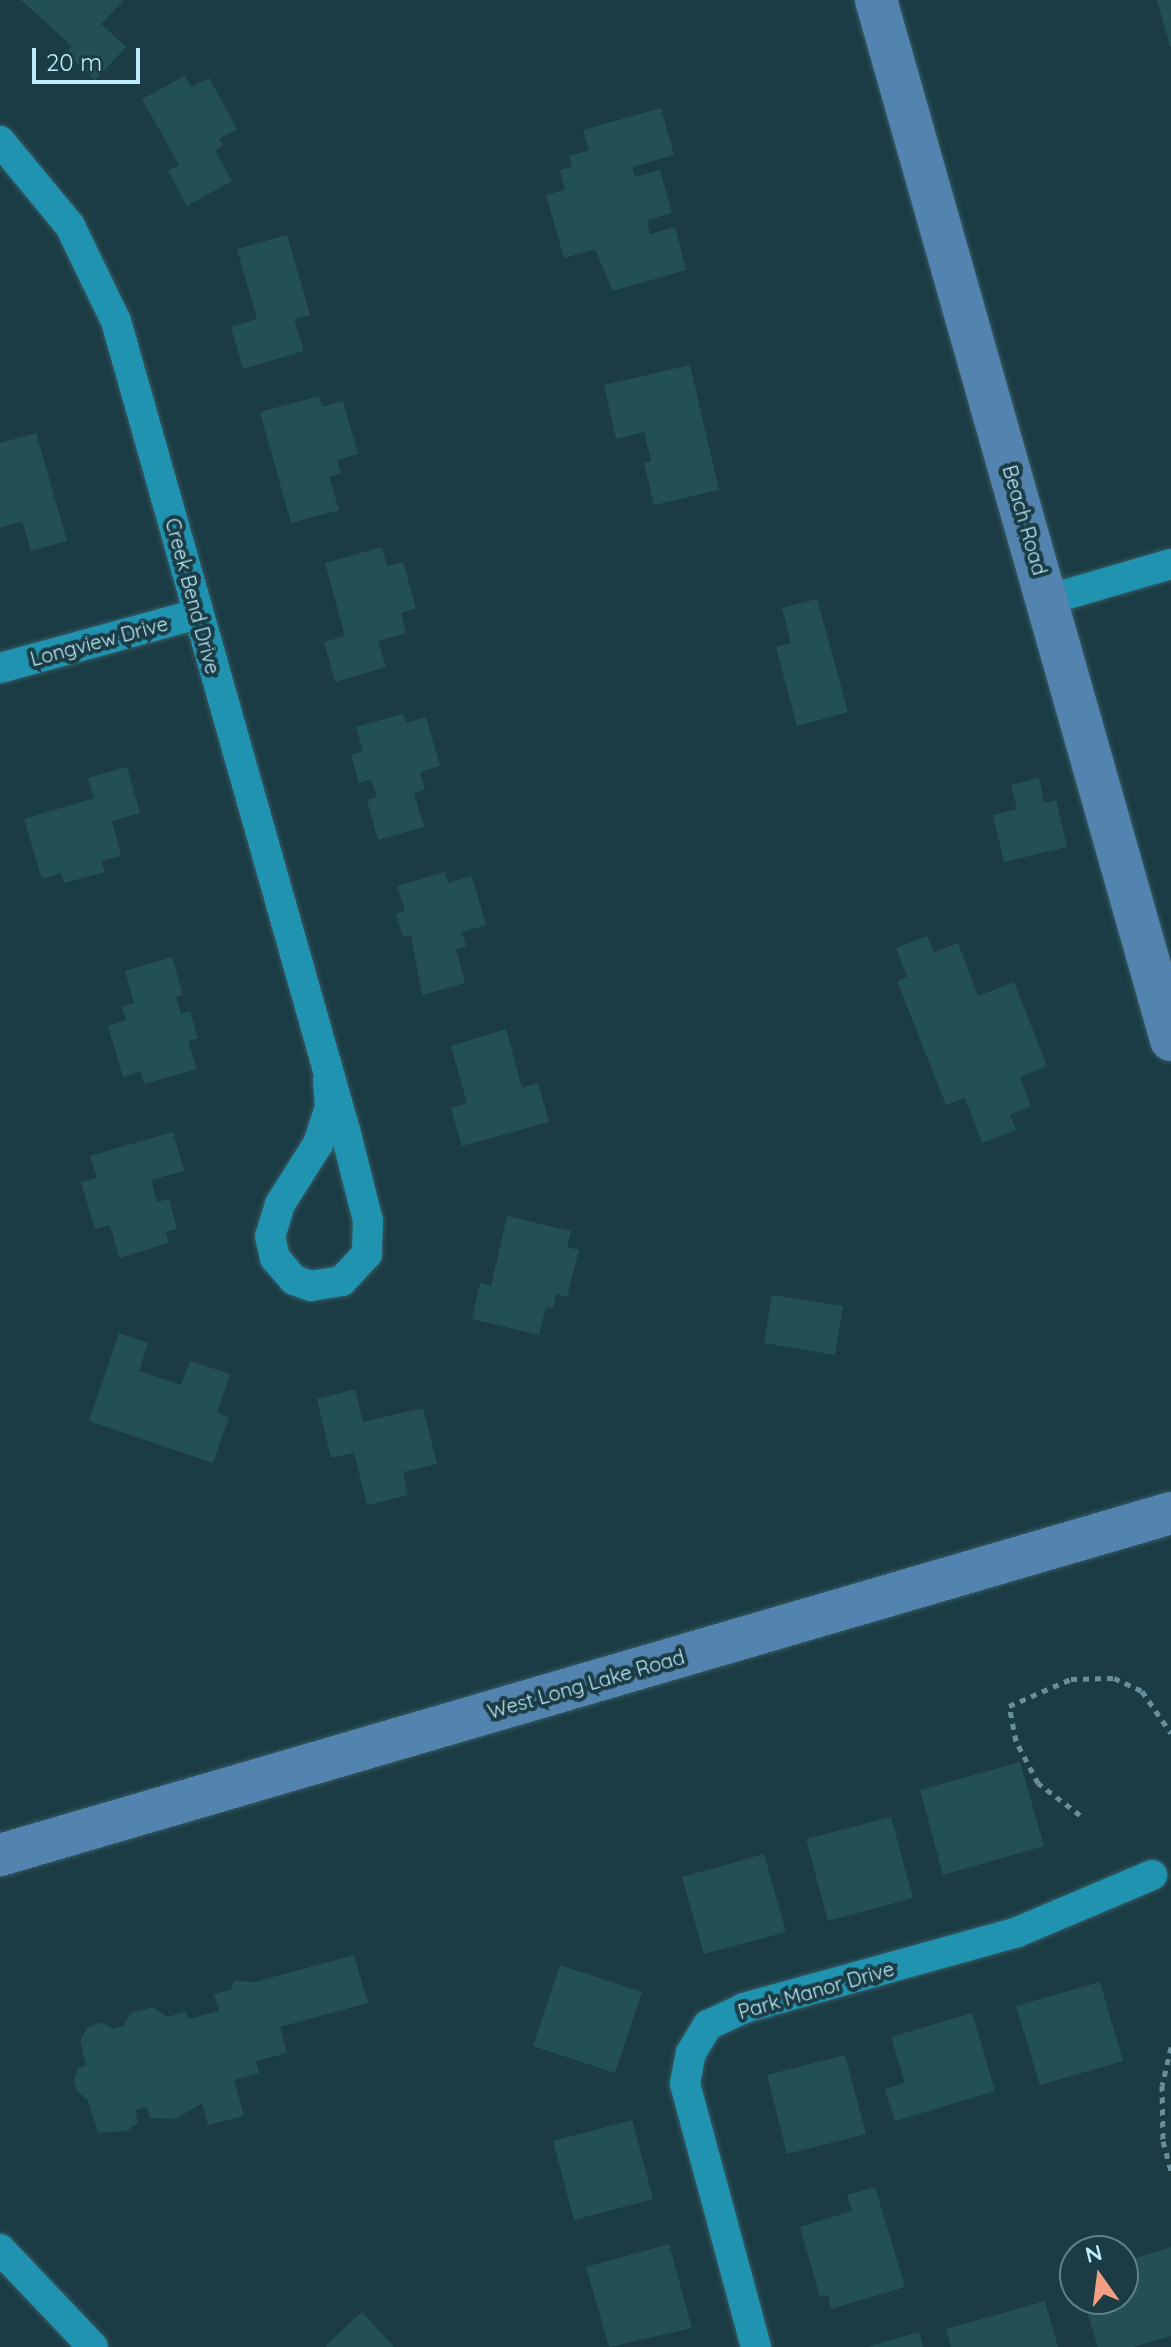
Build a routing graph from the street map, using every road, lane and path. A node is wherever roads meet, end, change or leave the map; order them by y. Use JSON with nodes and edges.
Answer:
{"nodes":[{"id":1,"x":876,"y":0,"type":"edge"},
{"id":2,"x":0,"y":141,"type":"edge"},
{"id":3,"x":1171,"y":564,"type":"edge"},
{"id":4,"x":1047,"y":600,"type":"junction"},
{"id":5,"x":198,"y":614,"type":"junction"},
{"id":6,"x":0,"y":668,"type":"edge"},
{"id":7,"x":1171,"y":1040,"type":"edge"},
{"id":8,"x":328,"y":1080,"type":"junction"},
{"id":9,"x":1171,"y":1513,"type":"edge"},
{"id":10,"x":1171,"y":1733,"type":"edge"},
{"id":11,"x":1080,"y":1815,"type":"dead end"},
{"id":12,"x":0,"y":1855,"type":"edge"},
{"id":13,"x":1152,"y":1875,"type":"dead end"},
{"id":14,"x":1171,"y":2047,"type":"edge"},
{"id":15,"x":1171,"y":2171,"type":"edge"},
{"id":16,"x":0,"y":2249,"type":"edge"},
{"id":17,"x":93,"y":2347,"type":"edge"},
{"id":18,"x":756,"y":2347,"type":"edge"}],
"edges":[{"from":1,"to":4,"type":"main road","name":"Beach Road"},
{"from":2,"to":5,"type":"street","name":"Creek Bend Drive"},
{"from":3,"to":4,"type":"street"},
{"from":4,"to":7,"type":"main road","name":"Beach Road"},
{"from":5,"to":6,"type":"street","name":"Longview Drive"},
{"from":5,"to":8,"type":"street","name":"Creek Bend Drive"},
{"from":8,"to":8,"type":"street","name":"Creek Bend Drive"},
{"from":9,"to":12,"type":"main road","name":"West Long Lake Road"},
{"from":10,"to":11,"type":"path"},
{"from":13,"to":18,"type":"street","name":"Park Manor Drive"},
{"from":14,"to":15,"type":"path"},
{"from":16,"to":17,"type":"street"}]}
